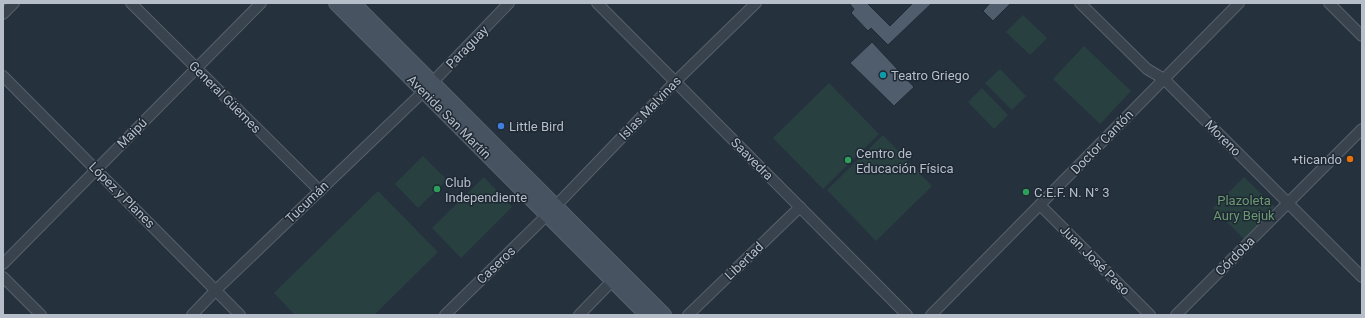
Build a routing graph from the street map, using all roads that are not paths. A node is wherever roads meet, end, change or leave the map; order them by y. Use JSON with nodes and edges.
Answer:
{"nodes":[{"id":1,"x":14,"y":3,"type":"edge"},
{"id":2,"x":131,"y":3,"type":"edge"},
{"id":3,"x":261,"y":3,"type":"edge"},
{"id":4,"x":336,"y":3,"type":"edge"},
{"id":5,"x":353,"y":3,"type":"edge"},
{"id":6,"x":510,"y":3,"type":"edge"},
{"id":7,"x":597,"y":3,"type":"edge"},
{"id":8,"x":756,"y":3,"type":"edge"},
{"id":9,"x":1080,"y":3,"type":"edge"},
{"id":10,"x":1239,"y":3,"type":"edge"},
{"id":11,"x":1329,"y":3,"type":"edge"},
{"id":12,"x":3,"y":14,"type":"edge"},
{"id":13,"x":1362,"y":36,"type":"edge"},
{"id":14,"x":196,"y":68,"type":"junction"},
{"id":15,"x":3,"y":76,"type":"edge"},
{"id":16,"x":1164,"y":79,"type":"junction"},
{"id":17,"x":675,"y":82,"type":"junction"},
{"id":18,"x":428,"y":86,"type":"junction"},
{"id":19,"x":1362,"y":129,"type":"edge"},
{"id":20,"x":96,"y":170,"type":"junction"},
{"id":21,"x":320,"y":191,"type":"junction"},
{"id":22,"x":1288,"y":203,"type":"junction"},
{"id":23,"x":1040,"y":205,"type":"junction"},
{"id":24,"x":800,"y":207,"type":"junction"},
{"id":25,"x":551,"y":210,"type":"junction"},
{"id":26,"x":3,"y":264,"type":"edge"},
{"id":27,"x":617,"y":276,"type":"junction"},
{"id":28,"x":3,"y":277,"type":"edge"},
{"id":29,"x":1362,"y":277,"type":"edge"},
{"id":30,"x":216,"y":290,"type":"junction"},
{"id":31,"x":446,"y":314,"type":"edge"},
{"id":32,"x":41,"y":315,"type":"edge"},
{"id":33,"x":192,"y":315,"type":"edge"},
{"id":34,"x":240,"y":315,"type":"edge"},
{"id":35,"x":579,"y":315,"type":"edge"},
{"id":36,"x":647,"y":315,"type":"edge"},
{"id":37,"x":664,"y":315,"type":"edge"},
{"id":38,"x":688,"y":315,"type":"edge"},
{"id":39,"x":907,"y":315,"type":"edge"},
{"id":40,"x":931,"y":315,"type":"edge"},
{"id":41,"x":1150,"y":315,"type":"edge"},
{"id":42,"x":1176,"y":315,"type":"edge"}],
"edges":[{"from":1,"to":12,"type":"street"},
{"from":2,"to":14,"type":"street","name":"General Güemes"},
{"from":3,"to":14,"type":"street","name":"Maipú"},
{"from":4,"to":18,"type":"main road","name":"Avenida San Martín"},
{"from":5,"to":18,"type":"main road","name":"Avenida San Martín"},
{"from":6,"to":18,"type":"street","name":"Paraguay"},
{"from":7,"to":17,"type":"street","name":"Saavedra"},
{"from":8,"to":17,"type":"street","name":"Islas Malvinas"},
{"from":9,"to":16,"type":"street","name":"Moreno"},
{"from":10,"to":16,"type":"street","name":"Doctor Cantón"},
{"from":11,"to":13,"type":"street"},
{"from":14,"to":20,"type":"street","name":"Maipú"},
{"from":14,"to":21,"type":"street","name":"General Güemes"},
{"from":15,"to":20,"type":"street","name":"López y Planes"},
{"from":16,"to":22,"type":"street","name":"Moreno"},
{"from":16,"to":23,"type":"street","name":"Doctor Cantón"},
{"from":17,"to":24,"type":"street","name":"Saavedra"},
{"from":17,"to":25,"type":"street","name":"Islas Malvinas"},
{"from":18,"to":21,"type":"street","name":"Tucumán"},
{"from":18,"to":25,"type":"main road","name":"Avenida San Martín"},
{"from":19,"to":22,"type":"street","name":"Córdoba"},
{"from":20,"to":26,"type":"street","name":"Maipú"},
{"from":20,"to":30,"type":"street","name":"López y Planes"},
{"from":21,"to":30,"type":"street","name":"Tucumán"},
{"from":22,"to":29,"type":"street","name":"Moreno"},
{"from":22,"to":42,"type":"street","name":"Córdoba"},
{"from":23,"to":40,"type":"street","name":"Doctor Cantón"},
{"from":23,"to":41,"type":"street","name":"Juan José Paso"},
{"from":24,"to":38,"type":"street","name":"Libertad"},
{"from":24,"to":39,"type":"street","name":"Saavedra"},
{"from":25,"to":27,"type":"main road","name":"Avenida San Martín"},
{"from":25,"to":31,"type":"street","name":"Caseros"},
{"from":27,"to":35,"type":"street"},
{"from":27,"to":36,"type":"main road","name":"Avenida San Martín"},
{"from":27,"to":37,"type":"main road","name":"Avenida San Martín"},
{"from":28,"to":32,"type":"street"},
{"from":30,"to":33,"type":"street","name":"Tucumán"},
{"from":30,"to":34,"type":"street","name":"López y Planes"}]}
